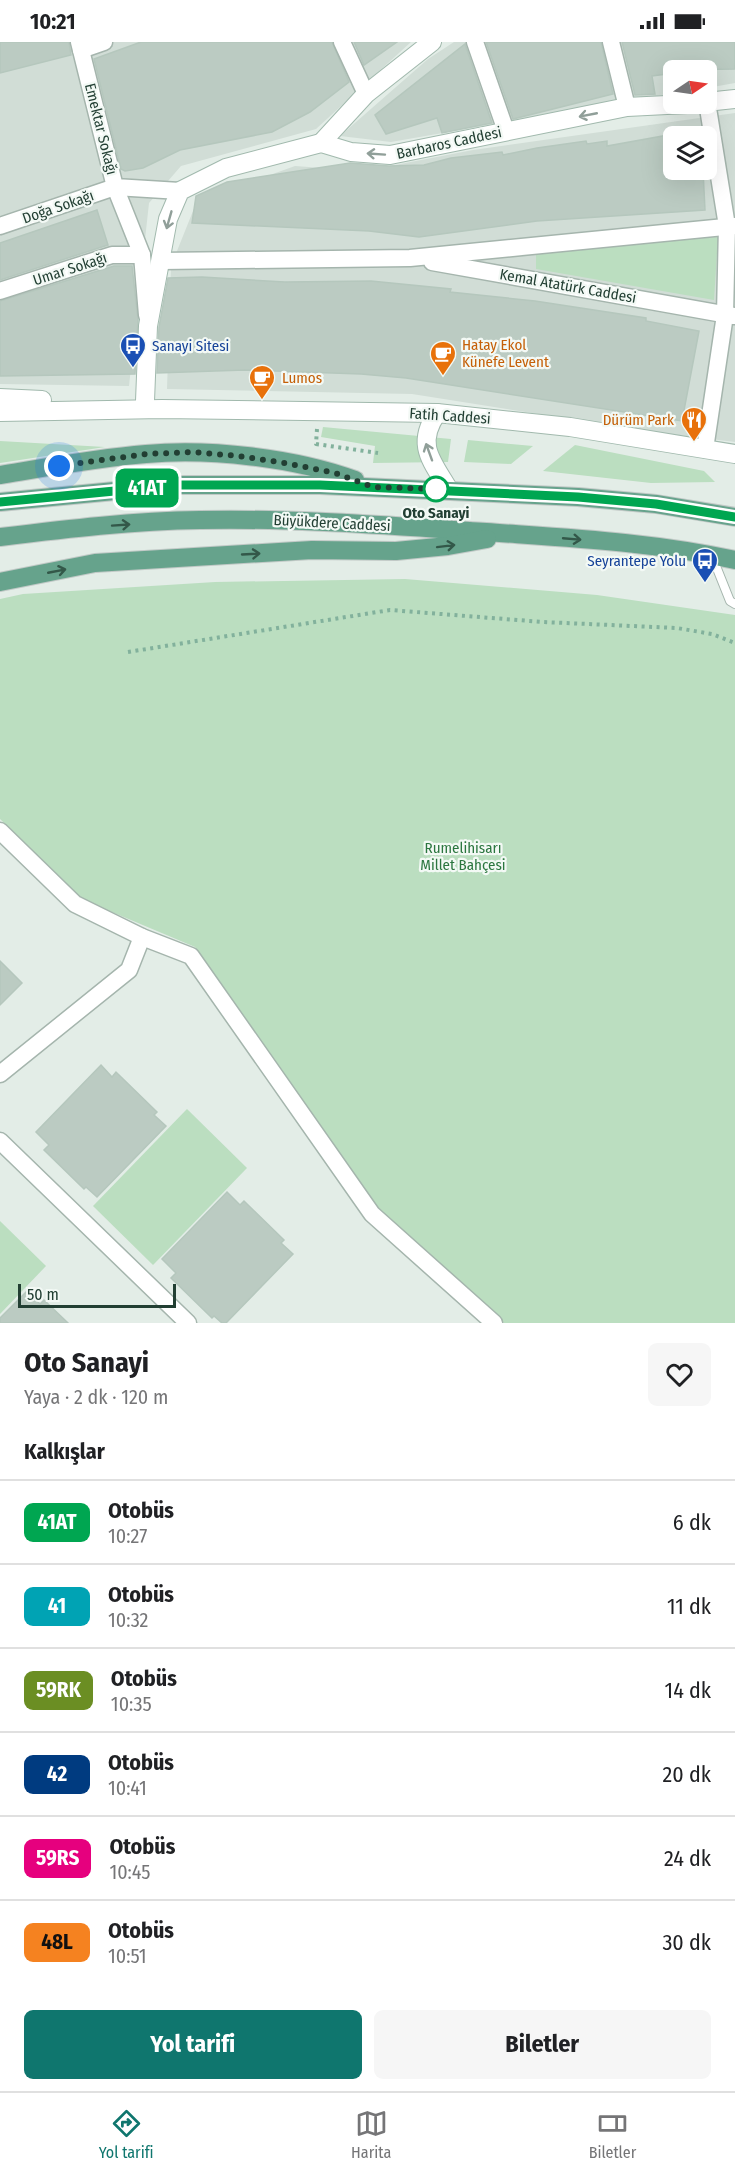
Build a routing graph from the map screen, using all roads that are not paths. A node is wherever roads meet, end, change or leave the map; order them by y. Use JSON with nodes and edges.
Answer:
{"nodes":[{"id":1,"x":104,"y":42,"type":"edge"},
{"id":2,"x":342,"y":42,"type":"edge"},
{"id":3,"x":432,"y":42,"type":"edge"},
{"id":4,"x":475,"y":42,"type":"edge"},
{"id":5,"x":611,"y":42,"type":"edge"},
{"id":6,"x":80,"y":46,"type":"edge"},
{"id":7,"x":366,"y":94,"type":"junction"},
{"id":8,"x":735,"y":99,"type":"edge"},
{"id":9,"x":717,"y":101,"type":"edge"},
{"id":10,"x":663,"y":105,"type":"edge"},
{"id":11,"x":627,"y":107,"type":"junction"},
{"id":12,"x":709,"y":114,"type":"edge"},
{"id":13,"x":506,"y":131,"type":"junction"},
{"id":14,"x":321,"y":143,"type":"junction"},
{"id":15,"x":115,"y":187,"type":"junction"},
{"id":16,"x":180,"y":190,"type":"junction"},
{"id":17,"x":0,"y":226,"type":"edge"},
{"id":18,"x":731,"y":226,"type":"edge"},
{"id":19,"x":142,"y":255,"type":"junction"},
{"id":20,"x":410,"y":258,"type":"junction"},
{"id":21,"x":161,"y":261,"type":"junction"},
{"id":22,"x":0,"y":291,"type":"edge"},
{"id":23,"x":730,"y":315,"type":"edge"},
{"id":24,"x":148,"y":326,"type":"junction"},
{"id":25,"x":0,"y":398,"type":"edge"},
{"id":26,"x":145,"y":401,"type":"junction"},
{"id":27,"x":162,"y":410,"type":"junction"},
{"id":28,"x":0,"y":412,"type":"edge"},
{"id":29,"x":437,"y":413,"type":"junction"},
{"id":30,"x":705,"y":449,"type":"junction"},
{"id":31,"x":735,"y":454,"type":"edge"},
{"id":32,"x":0,"y":475,"type":"edge"},
{"id":33,"x":373,"y":487,"type":"junction"},
{"id":34,"x":449,"y":490,"type":"junction"},
{"id":35,"x":0,"y":502,"type":"edge"},
{"id":36,"x":735,"y":517,"type":"edge"},
{"id":37,"x":514,"y":534,"type":"junction"},
{"id":38,"x":0,"y":537,"type":"edge"},
{"id":39,"x":712,"y":555,"type":"junction"},
{"id":40,"x":735,"y":560,"type":"edge"},
{"id":41,"x":0,"y":582,"type":"edge"},
{"id":42,"x":735,"y":604,"type":"edge"},
{"id":43,"x":0,"y":831,"type":"edge"},
{"id":44,"x":142,"y":937,"type":"junction"},
{"id":45,"x":0,"y":1074,"type":"edge"},
{"id":46,"x":0,"y":1141,"type":"edge"},
{"id":47,"x":188,"y":1323,"type":"edge"},
{"id":48,"x":494,"y":1323,"type":"edge"}],
"edges":[{"from":1,"to":6,"type":"street"},
{"from":2,"to":7,"type":"street"},
{"from":3,"to":7,"type":"street"},
{"from":4,"to":13,"type":"street"},
{"from":5,"to":11,"type":"street"},
{"from":6,"to":15,"type":"street","name":"Emektar Sokağı"},
{"from":7,"to":14,"type":"street"},
{"from":8,"to":9,"type":"street"},
{"from":10,"to":11,"type":"street","name":"Barbaros Caddesi"},
{"from":11,"to":13,"type":"street","name":"Barbaros Caddesi","one_way":true},
{"from":12,"to":18,"type":"street"},
{"from":13,"to":14,"type":"street","name":"Barbaros Caddesi","one_way":true},
{"from":14,"to":16,"type":"street"},
{"from":15,"to":16,"type":"street","name":"Emektar Sokağı"},
{"from":15,"to":17,"type":"street","name":"Doğa Sokağı"},
{"from":15,"to":19,"type":"street"},
{"from":16,"to":21,"type":"street","one_way":true},
{"from":18,"to":20,"type":"street","name":"Kemal Atatürk Caddesi"},
{"from":18,"to":23,"type":"street"},
{"from":19,"to":22,"type":"street","name":"Umar Sokağı"},
{"from":19,"to":24,"type":"street"},
{"from":20,"to":21,"type":"street","name":"Kemal Atatürk Caddesi"},
{"from":20,"to":23,"type":"street","name":"Kemal Atatürk Caddesi"},
{"from":21,"to":24,"type":"street"},
{"from":23,"to":30,"type":"street"},
{"from":24,"to":26,"type":"street"},
{"from":25,"to":26,"type":"street"},
{"from":26,"to":27,"type":"street"},
{"from":27,"to":28,"type":"street","name":"Fatih Caddesi"},
{"from":27,"to":29,"type":"street","name":"Fatih Caddesi"},
{"from":29,"to":30,"type":"street","name":"Fatih Caddesi"},
{"from":34,"to":29,"type":"street","one_way":true},
{"from":30,"to":31,"type":"street","name":"Fatih Caddesi"},
{"from":32,"to":33,"type":"main road"},
{"from":33,"to":34,"type":"main road"},
{"from":33,"to":35,"type":"main road"},
{"from":34,"to":36,"type":"main road"},
{"from":38,"to":37,"type":"main road","name":"Büyükdere Caddesi","one_way":true},
{"from":37,"to":39,"type":"main road","name":"Büyükdere Caddesi","one_way":true},
{"from":41,"to":37,"type":"main road","one_way":true},
{"from":39,"to":40,"type":"main road","name":"Büyükdere Caddesi"},
{"from":39,"to":42,"type":"lane"},
{"from":43,"to":44,"type":"street"},
{"from":44,"to":45,"type":"street"},
{"from":44,"to":48,"type":"street"},
{"from":46,"to":47,"type":"street"}]}
